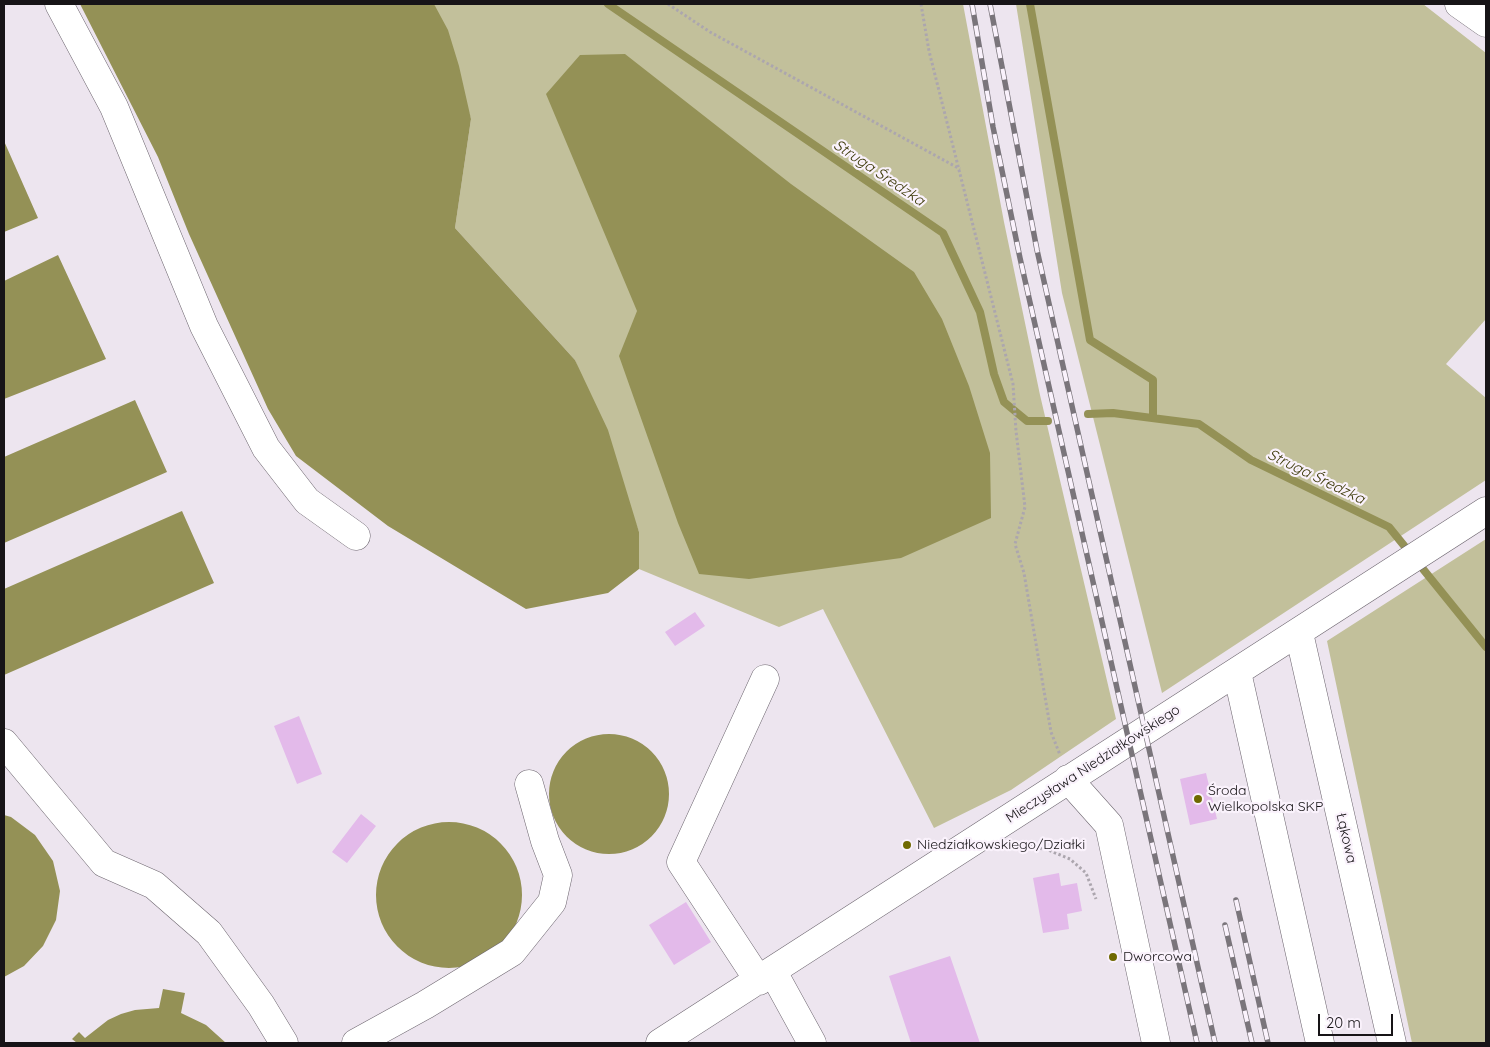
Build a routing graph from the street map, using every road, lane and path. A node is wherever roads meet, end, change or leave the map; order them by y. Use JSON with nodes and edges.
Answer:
{"nodes":[{"id":1,"x":59,"y":4,"type":"edge"},
{"id":2,"x":668,"y":4,"type":"edge"},
{"id":3,"x":921,"y":4,"type":"edge"},
{"id":4,"x":1460,"y":4,"type":"edge"},
{"id":5,"x":1486,"y":23,"type":"edge"},
{"id":6,"x":960,"y":169,"type":"junction"},
{"id":7,"x":1486,"y":511,"type":"edge"},
{"id":8,"x":356,"y":536,"type":"dead end"},
{"id":9,"x":1299,"y":633,"type":"junction"},
{"id":10,"x":1237,"y":672,"type":"junction"},
{"id":11,"x":765,"y":679,"type":"dead end"},
{"id":12,"x":4,"y":742,"type":"edge"},
{"id":13,"x":1068,"y":779,"type":"junction"},
{"id":14,"x":529,"y":784,"type":"dead end"},
{"id":15,"x":1010,"y":848,"type":"dead end"},
{"id":16,"x":1096,"y":899,"type":"dead end"},
{"id":17,"x":766,"y":976,"type":"junction"},
{"id":18,"x":284,"y":1043,"type":"edge"},
{"id":19,"x":356,"y":1043,"type":"edge"},
{"id":20,"x":660,"y":1043,"type":"edge"},
{"id":21,"x":812,"y":1043,"type":"edge"},
{"id":22,"x":1156,"y":1043,"type":"edge"},
{"id":23,"x":1320,"y":1043,"type":"edge"},
{"id":24,"x":1392,"y":1043,"type":"edge"}],
"edges":[{"from":1,"to":8,"type":"street"},
{"from":2,"to":6,"type":"path"},
{"from":3,"to":6,"type":"path"},
{"from":4,"to":5,"type":"street"},
{"from":6,"to":13,"type":"path"},
{"from":7,"to":9,"type":"street","name":"Mieczysława Niedziałkowskiego"},
{"from":9,"to":10,"type":"street","name":"Mieczysława Niedziałkowskiego"},
{"from":9,"to":24,"type":"street","name":"Łąkowa"},
{"from":10,"to":13,"type":"street","name":"Mieczysława Niedziałkowskiego"},
{"from":10,"to":23,"type":"street"},
{"from":11,"to":17,"type":"street"},
{"from":12,"to":18,"type":"street"},
{"from":13,"to":17,"type":"street","name":"Mieczysława Niedziałkowskiego"},
{"from":13,"to":22,"type":"street"},
{"from":14,"to":19,"type":"street"},
{"from":15,"to":16,"type":"path"},
{"from":17,"to":20,"type":"street","name":"Mieczysława Niedziałkowskiego"},
{"from":17,"to":21,"type":"street"}]}
